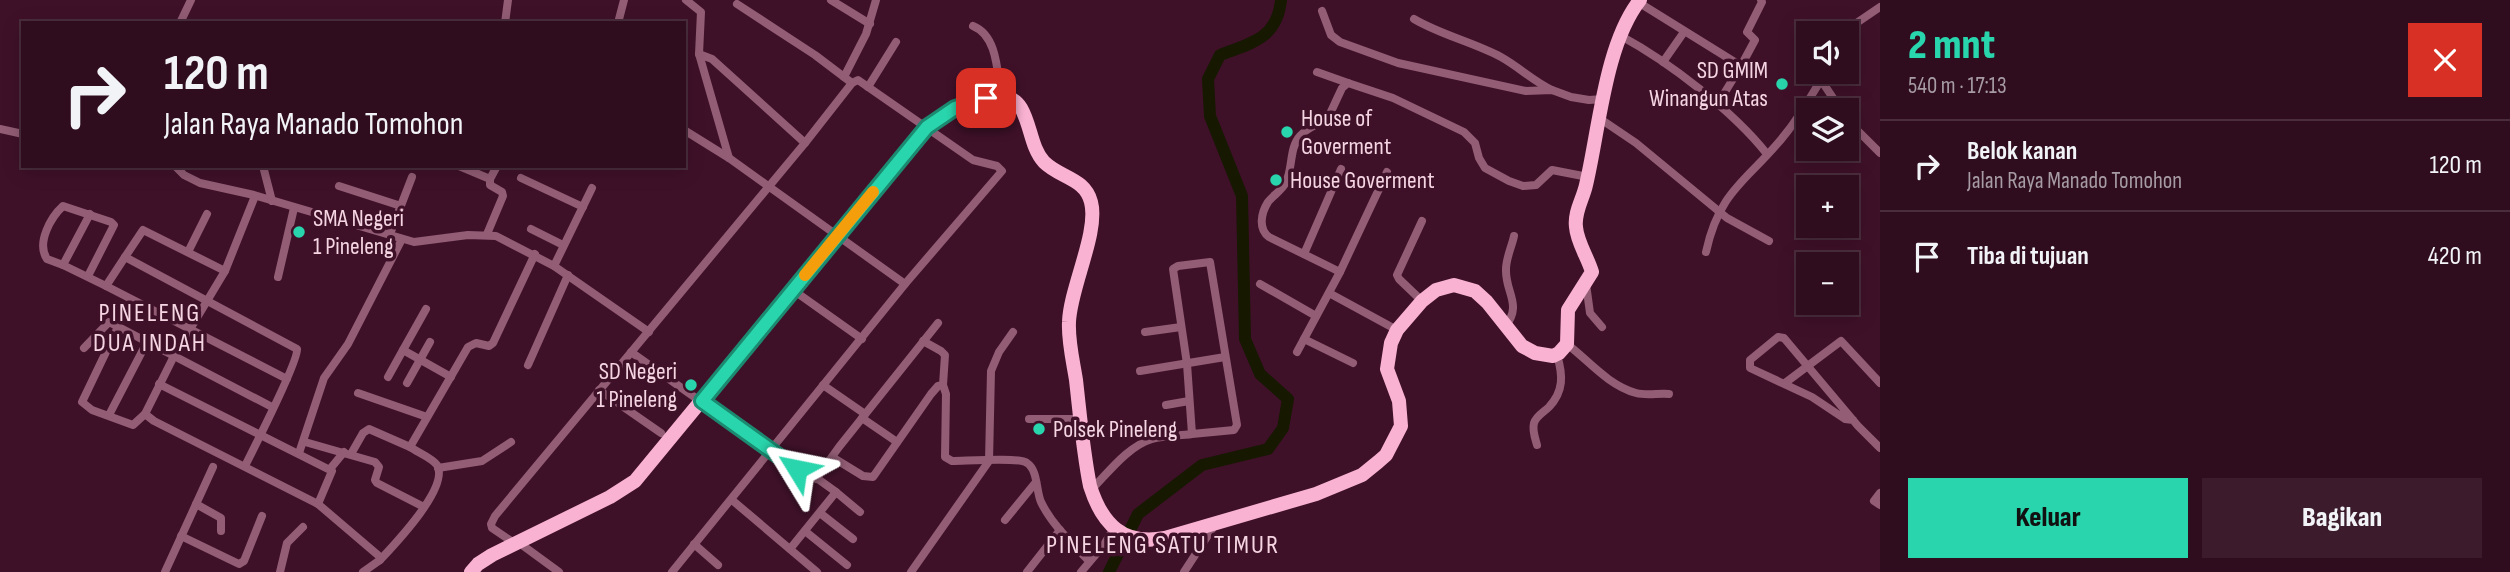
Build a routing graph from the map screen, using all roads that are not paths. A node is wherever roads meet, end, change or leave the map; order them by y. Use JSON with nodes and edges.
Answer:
{"nodes":[{"id":1,"x":191,"y":0,"type":"edge"},
{"id":2,"x":508,"y":0,"type":"edge"},
{"id":3,"x":624,"y":0,"type":"edge"},
{"id":4,"x":686,"y":0,"type":"edge"},
{"id":5,"x":831,"y":0,"type":"edge"},
{"id":6,"x":876,"y":0,"type":"edge"},
{"id":7,"x":1761,"y":0,"type":"edge"},
{"id":8,"x":1639,"y":1,"type":"edge"},
{"id":9,"x":737,"y":4,"type":"dead end"},
{"id":10,"x":1880,"y":7,"type":"edge"},
{"id":11,"x":1322,"y":11,"type":"dead end"},
{"id":12,"x":1414,"y":19,"type":"dead end"},
{"id":13,"x":181,"y":21,"type":"edge"},
{"id":14,"x":505,"y":21,"type":"edge"},
{"id":15,"x":619,"y":21,"type":"edge"},
{"id":16,"x":1859,"y":21,"type":"edge"},
{"id":17,"x":870,"y":24,"type":"junction"},
{"id":18,"x":973,"y":26,"type":"dead end"},
{"id":19,"x":1684,"y":32,"type":"junction"},
{"id":20,"x":1621,"y":36,"type":"junction"},
{"id":21,"x":896,"y":42,"type":"dead end"},
{"id":22,"x":699,"y":54,"type":"junction"},
{"id":23,"x":1663,"y":62,"type":"junction"},
{"id":24,"x":1741,"y":66,"type":"junction"},
{"id":25,"x":1317,"y":72,"type":"dead end"},
{"id":26,"x":844,"y":77,"type":"junction"},
{"id":27,"x":852,"y":83,"type":"junction"},
{"id":28,"x":1348,"y":83,"type":"junction"},
{"id":29,"x":1818,"y":84,"type":"edge"},
{"id":30,"x":868,"y":87,"type":"junction"},
{"id":31,"x":1552,"y":90,"type":"junction"},
{"id":32,"x":1001,"y":95,"type":"junction"},
{"id":33,"x":1603,"y":99,"type":"junction"},
{"id":34,"x":1717,"y":105,"type":"junction"},
{"id":35,"x":1599,"y":118,"type":"junction"},
{"id":36,"x":927,"y":127,"type":"junction"},
{"id":37,"x":0,"y":129,"type":"edge"},
{"id":38,"x":686,"y":131,"type":"edge"},
{"id":39,"x":1859,"y":132,"type":"edge"},
{"id":40,"x":21,"y":134,"type":"edge"},
{"id":41,"x":805,"y":143,"type":"junction"},
{"id":42,"x":1880,"y":153,"type":"edge"},
{"id":43,"x":1768,"y":154,"type":"junction"},
{"id":44,"x":729,"y":158,"type":"junction"},
{"id":45,"x":177,"y":168,"type":"edge"},
{"id":46,"x":264,"y":168,"type":"edge"},
{"id":47,"x":464,"y":168,"type":"edge"},
{"id":48,"x":496,"y":168,"type":"edge"},
{"id":49,"x":1341,"y":169,"type":"dead end"},
{"id":50,"x":1387,"y":172,"type":"dead end"},
{"id":51,"x":412,"y":177,"type":"dead end"},
{"id":52,"x":1588,"y":177,"type":"junction"},
{"id":53,"x":521,"y":178,"type":"dead end"},
{"id":54,"x":490,"y":179,"type":"junction"},
{"id":55,"x":339,"y":186,"type":"dead end"},
{"id":56,"x":767,"y":187,"type":"junction"},
{"id":57,"x":592,"y":188,"type":"dead end"},
{"id":58,"x":255,"y":196,"type":"junction"},
{"id":59,"x":272,"y":201,"type":"junction"},
{"id":60,"x":401,"y":206,"type":"junction"},
{"id":61,"x":583,"y":207,"type":"junction"},
{"id":62,"x":294,"y":208,"type":"junction"},
{"id":63,"x":1719,"y":211,"type":"junction"},
{"id":64,"x":90,"y":214,"type":"junction"},
{"id":65,"x":207,"y":214,"type":"dead end"},
{"id":66,"x":1422,"y":221,"type":"dead end"},
{"id":67,"x":531,"y":229,"type":"dead end"},
{"id":68,"x":390,"y":234,"type":"junction"},
{"id":69,"x":487,"y":234,"type":"junction"},
{"id":70,"x":1514,"y":236,"type":"dead end"},
{"id":71,"x":837,"y":237,"type":"junction"},
{"id":72,"x":402,"y":239,"type":"junction"},
{"id":73,"x":1769,"y":241,"type":"dead end"},
{"id":74,"x":563,"y":245,"type":"junction"},
{"id":75,"x":188,"y":252,"type":"junction"},
{"id":76,"x":1706,"y":253,"type":"dead end"},
{"id":77,"x":535,"y":254,"type":"junction"},
{"id":78,"x":1304,"y":254,"type":"junction"},
{"id":79,"x":125,"y":257,"type":"junction"},
{"id":80,"x":63,"y":265,"type":"junction"},
{"id":81,"x":554,"y":266,"type":"junction"},
{"id":82,"x":225,"y":271,"type":"junction"},
{"id":83,"x":1340,"y":272,"type":"junction"},
{"id":84,"x":568,"y":275,"type":"junction"},
{"id":85,"x":88,"y":276,"type":"junction"},
{"id":86,"x":278,"y":277,"type":"dead end"},
{"id":87,"x":905,"y":284,"type":"junction"},
{"id":88,"x":1260,"y":284,"type":"dead end"},
{"id":89,"x":1586,"y":284,"type":"junction"},
{"id":90,"x":106,"y":286,"type":"junction"},
{"id":91,"x":793,"y":290,"type":"junction"},
{"id":92,"x":1329,"y":293,"type":"junction"},
{"id":93,"x":1422,"y":301,"type":"junction"},
{"id":94,"x":208,"y":302,"type":"junction"},
{"id":95,"x":426,"y":309,"type":"dead end"},
{"id":96,"x":1316,"y":316,"type":"junction"},
{"id":97,"x":938,"y":323,"type":"dead end"},
{"id":98,"x":118,"y":327,"type":"junction"},
{"id":99,"x":1181,"y":327,"type":"junction"},
{"id":100,"x":1505,"y":327,"type":"junction"},
{"id":101,"x":1602,"y":327,"type":"dead end"},
{"id":102,"x":191,"y":330,"type":"junction"},
{"id":103,"x":1397,"y":330,"type":"junction"},
{"id":104,"x":649,"y":332,"type":"junction"},
{"id":105,"x":1013,"y":332,"type":"dead end"},
{"id":106,"x":1145,"y":332,"type":"dead end"},
{"id":107,"x":1304,"y":338,"type":"junction"},
{"id":108,"x":862,"y":339,"type":"junction"},
{"id":109,"x":923,"y":341,"type":"junction"},
{"id":110,"x":147,"y":342,"type":"junction"},
{"id":111,"x":430,"y":342,"type":"dead end"},
{"id":112,"x":84,"y":348,"type":"dead end"},
{"id":113,"x":403,"y":350,"type":"junction"},
{"id":114,"x":1562,"y":350,"type":"junction"},
{"id":115,"x":631,"y":352,"type":"junction"},
{"id":116,"x":1297,"y":352,"type":"dead end"},
{"id":117,"x":174,"y":356,"type":"junction"},
{"id":118,"x":1225,"y":357,"type":"junction"},
{"id":119,"x":420,"y":360,"type":"junction"},
{"id":120,"x":1353,"y":363,"type":"dead end"},
{"id":121,"x":1187,"y":364,"type":"junction"},
{"id":122,"x":528,"y":365,"type":"dead end"},
{"id":123,"x":1807,"y":366,"type":"junction"},
{"id":124,"x":1140,"y":371,"type":"dead end"},
{"id":125,"x":387,"y":377,"type":"dead end"},
{"id":126,"x":451,"y":377,"type":"junction"},
{"id":127,"x":287,"y":379,"type":"junction"},
{"id":128,"x":407,"y":383,"type":"dead end"},
{"id":129,"x":1785,"y":383,"type":"junction"},
{"id":130,"x":1880,"y":383,"type":"edge"},
{"id":131,"x":159,"y":384,"type":"junction"},
{"id":132,"x":823,"y":385,"type":"junction"},
{"id":133,"x":943,"y":385,"type":"junction"},
{"id":134,"x":599,"y":390,"type":"junction"},
{"id":135,"x":358,"y":393,"type":"dead end"},
{"id":136,"x":1670,"y":394,"type":"dead end"},
{"id":137,"x":702,"y":401,"type":"junction"},
{"id":138,"x":1189,"y":401,"type":"junction"},
{"id":139,"x":1166,"y":405,"type":"dead end"},
{"id":140,"x":272,"y":407,"type":"junction"},
{"id":141,"x":145,"y":414,"type":"junction"},
{"id":142,"x":109,"y":415,"type":"junction"},
{"id":143,"x":863,"y":416,"type":"junction"},
{"id":144,"x":427,"y":418,"type":"junction"},
{"id":145,"x":1030,"y":419,"type":"dead end"},
{"id":146,"x":1081,"y":419,"type":"junction"},
{"id":147,"x":1853,"y":420,"type":"junction"},
{"id":148,"x":260,"y":433,"type":"junction"},
{"id":149,"x":661,"y":433,"type":"dead end"},
{"id":150,"x":1192,"y":435,"type":"junction"},
{"id":151,"x":304,"y":442,"type":"junction"},
{"id":152,"x":511,"y":442,"type":"dead end"},
{"id":153,"x":897,"y":442,"type":"junction"},
{"id":154,"x":1536,"y":445,"type":"dead end"},
{"id":155,"x":410,"y":447,"type":"junction"},
{"id":156,"x":1880,"y":448,"type":"edge"},
{"id":157,"x":770,"y":450,"type":"junction"},
{"id":158,"x":299,"y":453,"type":"junction"},
{"id":159,"x":347,"y":453,"type":"junction"},
{"id":160,"x":832,"y":457,"type":"junction"},
{"id":161,"x":989,"y":461,"type":"junction"},
{"id":162,"x":245,"y":466,"type":"junction"},
{"id":163,"x":214,"y":467,"type":"dead end"},
{"id":164,"x":438,"y":468,"type":"junction"},
{"id":165,"x":330,"y":469,"type":"junction"},
{"id":166,"x":818,"y":479,"type":"junction"},
{"id":167,"x":1036,"y":482,"type":"junction"},
{"id":168,"x":1091,"y":490,"type":"junction"},
{"id":169,"x":836,"y":492,"type":"junction"},
{"id":170,"x":1880,"y":493,"type":"edge"},
{"id":171,"x":732,"y":500,"type":"junction"},
{"id":172,"x":196,"y":504,"type":"junction"},
{"id":173,"x":318,"y":504,"type":"junction"},
{"id":174,"x":1880,"y":505,"type":"edge"},
{"id":175,"x":425,"y":507,"type":"junction"},
{"id":176,"x":860,"y":512,"type":"dead end"},
{"id":177,"x":820,"y":513,"type":"junction"},
{"id":178,"x":262,"y":516,"type":"dead end"},
{"id":179,"x":1005,"y":520,"type":"dead end"},
{"id":180,"x":1216,"y":523,"type":"junction"},
{"id":181,"x":303,"y":527,"type":"dead end"},
{"id":182,"x":1060,"y":530,"type":"junction"},
{"id":183,"x":1117,"y":530,"type":"junction"},
{"id":184,"x":221,"y":531,"type":"dead end"},
{"id":185,"x":805,"y":531,"type":"junction"},
{"id":186,"x":181,"y":536,"type":"junction"},
{"id":187,"x":853,"y":539,"type":"dead end"},
{"id":188,"x":516,"y":542,"type":"junction"},
{"id":189,"x":694,"y":544,"type":"junction"},
{"id":190,"x":790,"y":550,"type":"junction"},
{"id":191,"x":380,"y":560,"type":"junction"},
{"id":192,"x":1089,"y":561,"type":"junction"},
{"id":193,"x":718,"y":565,"type":"dead end"},
{"id":194,"x":847,"y":565,"type":"dead end"},
{"id":195,"x":165,"y":572,"type":"edge"},
{"id":196,"x":280,"y":572,"type":"edge"},
{"id":197,"x":363,"y":572,"type":"edge"},
{"id":198,"x":471,"y":572,"type":"edge"},
{"id":199,"x":559,"y":572,"type":"edge"},
{"id":200,"x":672,"y":572,"type":"edge"},
{"id":201,"x":817,"y":572,"type":"edge"},
{"id":202,"x":911,"y":572,"type":"edge"},
{"id":203,"x":1027,"y":572,"type":"edge"},
{"id":204,"x":1081,"y":572,"type":"edge"},
{"id":205,"x":1184,"y":572,"type":"edge"}],
"edges":[{"from":1,"to":13,"type":"street"},
{"from":2,"to":14,"type":"street"},
{"from":3,"to":15,"type":"street"},
{"from":4,"to":22,"type":"street"},
{"from":5,"to":17,"type":"street"},
{"from":6,"to":17,"type":"street"},
{"from":7,"to":24,"type":"street"},
{"from":8,"to":19,"type":"street"},
{"from":8,"to":20,"type":"highway"},
{"from":9,"to":26,"type":"street"},
{"from":10,"to":16,"type":"street"},
{"from":11,"to":31,"type":"street"},
{"from":12,"to":31,"type":"street"},
{"from":17,"to":26,"type":"street"},
{"from":18,"to":32,"type":"street"},
{"from":19,"to":23,"type":"street"},
{"from":19,"to":24,"type":"street"},
{"from":20,"to":23,"type":"street"},
{"from":20,"to":33,"type":"highway"},
{"from":21,"to":30,"type":"street"},
{"from":22,"to":41,"type":"street"},
{"from":22,"to":44,"type":"street"},
{"from":23,"to":34,"type":"street"},
{"from":24,"to":34,"type":"street"},
{"from":25,"to":28,"type":"street"},
{"from":26,"to":27,"type":"street"},
{"from":27,"to":30,"type":"street"},
{"from":27,"to":41,"type":"street"},
{"from":28,"to":52,"type":"street"},
{"from":28,"to":78,"type":"street"},
{"from":29,"to":43,"type":"street"},
{"from":30,"to":36,"type":"street"},
{"from":31,"to":33,"type":"street"},
{"from":32,"to":36,"type":"highway"},
{"from":32,"to":146,"type":"highway"},
{"from":33,"to":35,"type":"highway"},
{"from":34,"to":43,"type":"street"},
{"from":35,"to":52,"type":"highway"},
{"from":35,"to":63,"type":"street"},
{"from":36,"to":71,"type":"highway"},
{"from":36,"to":87,"type":"street"},
{"from":37,"to":40,"type":"street"},
{"from":38,"to":44,"type":"street"},
{"from":39,"to":42,"type":"street"},
{"from":41,"to":56,"type":"street"},
{"from":43,"to":63,"type":"street"},
{"from":44,"to":56,"type":"street"},
{"from":45,"to":58,"type":"street"},
{"from":46,"to":59,"type":"street"},
{"from":47,"to":54,"type":"street"},
{"from":48,"to":54,"type":"street"},
{"from":49,"to":78,"type":"street"},
{"from":50,"to":83,"type":"street"},
{"from":51,"to":60,"type":"street"},
{"from":52,"to":89,"type":"highway"},
{"from":53,"to":61,"type":"street"},
{"from":54,"to":69,"type":"street"},
{"from":55,"to":60,"type":"street"},
{"from":56,"to":71,"type":"street"},
{"from":56,"to":104,"type":"street"},
{"from":57,"to":61,"type":"street"},
{"from":58,"to":59,"type":"street"},
{"from":58,"to":82,"type":"street"},
{"from":59,"to":62,"type":"street"},
{"from":60,"to":68,"type":"street"},
{"from":61,"to":74,"type":"street"},
{"from":62,"to":68,"type":"street"},
{"from":62,"to":86,"type":"street"},
{"from":63,"to":73,"type":"street"},
{"from":63,"to":76,"type":"street"},
{"from":64,"to":80,"type":"street"},
{"from":64,"to":80,"type":"street"},
{"from":64,"to":85,"type":"street"},
{"from":65,"to":75,"type":"street"},
{"from":66,"to":93,"type":"street"},
{"from":67,"to":74,"type":"street"},
{"from":68,"to":72,"type":"street"},
{"from":69,"to":72,"type":"street"},
{"from":69,"to":77,"type":"street"},
{"from":70,"to":100,"type":"street"},
{"from":71,"to":87,"type":"street"},
{"from":71,"to":91,"type":"highway"},
{"from":72,"to":151,"type":"street"},
{"from":74,"to":81,"type":"street"},
{"from":75,"to":79,"type":"street"},
{"from":75,"to":82,"type":"street"},
{"from":77,"to":81,"type":"street"},
{"from":77,"to":126,"type":"street"},
{"from":78,"to":83,"type":"street"},
{"from":79,"to":90,"type":"street"},
{"from":79,"to":94,"type":"street"},
{"from":80,"to":85,"type":"street"},
{"from":81,"to":84,"type":"street"},
{"from":82,"to":94,"type":"street"},
{"from":83,"to":92,"type":"street"},
{"from":84,"to":104,"type":"street"},
{"from":84,"to":122,"type":"street"},
{"from":85,"to":90,"type":"street"},
{"from":87,"to":108,"type":"street"},
{"from":88,"to":96,"type":"street"},
{"from":89,"to":101,"type":"street"},
{"from":89,"to":114,"type":"highway"},
{"from":90,"to":102,"type":"street"},
{"from":91,"to":108,"type":"street"},
{"from":91,"to":137,"type":"highway"},
{"from":92,"to":96,"type":"street"},
{"from":92,"to":103,"type":"street"},
{"from":93,"to":100,"type":"highway"},
{"from":93,"to":103,"type":"highway"},
{"from":94,"to":102,"type":"street"},
{"from":94,"to":127,"type":"street"},
{"from":95,"to":113,"type":"street"},
{"from":96,"to":107,"type":"street"},
{"from":97,"to":109,"type":"street"},
{"from":98,"to":110,"type":"street"},
{"from":98,"to":112,"type":"street"},
{"from":98,"to":142,"type":"street"},
{"from":99,"to":106,"type":"street"},
{"from":99,"to":118,"type":"street"},
{"from":99,"to":121,"type":"street"},
{"from":100,"to":114,"type":"highway"},
{"from":102,"to":117,"type":"street"},
{"from":102,"to":127,"type":"street"},
{"from":103,"to":180,"type":"highway"},
{"from":104,"to":115,"type":"street"},
{"from":105,"to":161,"type":"street"},
{"from":107,"to":116,"type":"street"},
{"from":107,"to":120,"type":"street"},
{"from":108,"to":132,"type":"street"},
{"from":109,"to":133,"type":"street"},
{"from":109,"to":143,"type":"street"},
{"from":110,"to":117,"type":"street"},
{"from":110,"to":142,"type":"street"},
{"from":111,"to":119,"type":"street"},
{"from":113,"to":119,"type":"street"},
{"from":113,"to":125,"type":"street"},
{"from":114,"to":136,"type":"street"},
{"from":114,"to":154,"type":"street"},
{"from":115,"to":134,"type":"street"},
{"from":115,"to":137,"type":"street"},
{"from":117,"to":131,"type":"street"},
{"from":117,"to":140,"type":"street"},
{"from":118,"to":121,"type":"street"},
{"from":118,"to":150,"type":"street"},
{"from":119,"to":126,"type":"street"},
{"from":119,"to":128,"type":"street"},
{"from":121,"to":124,"type":"street"},
{"from":121,"to":138,"type":"street"},
{"from":123,"to":129,"type":"street"},
{"from":123,"to":129,"type":"street"},
{"from":123,"to":130,"type":"street"},
{"from":123,"to":147,"type":"street"},
{"from":126,"to":144,"type":"street"},
{"from":127,"to":140,"type":"street"},
{"from":129,"to":147,"type":"street"},
{"from":131,"to":141,"type":"street"},
{"from":131,"to":148,"type":"street"},
{"from":132,"to":143,"type":"street"},
{"from":132,"to":157,"type":"street"},
{"from":133,"to":153,"type":"street"},
{"from":133,"to":161,"type":"street"},
{"from":134,"to":149,"type":"street"},
{"from":134,"to":188,"type":"street"},
{"from":135,"to":144,"type":"street"},
{"from":137,"to":157,"type":"street"},
{"from":137,"to":188,"type":"highway"},
{"from":138,"to":139,"type":"street"},
{"from":138,"to":150,"type":"street"},
{"from":140,"to":148,"type":"street"},
{"from":141,"to":142,"type":"street"},
{"from":141,"to":162,"type":"street"},
{"from":143,"to":153,"type":"street"},
{"from":143,"to":160,"type":"street"},
{"from":144,"to":155,"type":"street"},
{"from":145,"to":146,"type":"street"},
{"from":146,"to":168,"type":"highway"},
{"from":147,"to":156,"type":"street"},
{"from":148,"to":158,"type":"street"},
{"from":148,"to":162,"type":"street"},
{"from":150,"to":168,"type":"street"},
{"from":151,"to":158,"type":"street"},
{"from":151,"to":159,"type":"street"},
{"from":152,"to":164,"type":"street"},
{"from":153,"to":160,"type":"street"},
{"from":155,"to":159,"type":"street"},
{"from":155,"to":164,"type":"street"},
{"from":157,"to":166,"type":"street"},
{"from":157,"to":171,"type":"street"},
{"from":158,"to":165,"type":"street"},
{"from":159,"to":165,"type":"street"},
{"from":159,"to":175,"type":"street"},
{"from":160,"to":166,"type":"street"},
{"from":161,"to":167,"type":"street"},
{"from":161,"to":202,"type":"street"},
{"from":162,"to":173,"type":"street"},
{"from":163,"to":172,"type":"street"},
{"from":164,"to":175,"type":"street"},
{"from":165,"to":173,"type":"street"},
{"from":166,"to":169,"type":"street"},
{"from":167,"to":179,"type":"street"},
{"from":167,"to":182,"type":"street"},
{"from":168,"to":183,"type":"highway"},
{"from":169,"to":176,"type":"street"},
{"from":169,"to":177,"type":"street"},
{"from":170,"to":174,"type":"street"},
{"from":171,"to":189,"type":"street"},
{"from":171,"to":190,"type":"street"},
{"from":172,"to":184,"type":"street"},
{"from":172,"to":186,"type":"street"},
{"from":173,"to":191,"type":"street"},
{"from":175,"to":191,"type":"street"},
{"from":177,"to":185,"type":"street"},
{"from":177,"to":187,"type":"street"},
{"from":178,"to":186,"type":"street"},
{"from":180,"to":183,"type":"highway"},
{"from":180,"to":205,"type":"street"},
{"from":181,"to":196,"type":"street"},
{"from":182,"to":192,"type":"street"},
{"from":182,"to":203,"type":"street"},
{"from":183,"to":192,"type":"street"},
{"from":185,"to":190,"type":"street"},
{"from":185,"to":194,"type":"street"},
{"from":186,"to":195,"type":"street"},
{"from":188,"to":198,"type":"highway"},
{"from":188,"to":199,"type":"street"},
{"from":189,"to":193,"type":"street"},
{"from":189,"to":200,"type":"street"},
{"from":190,"to":201,"type":"street"},
{"from":191,"to":197,"type":"street"},
{"from":192,"to":204,"type":"street"}]}
